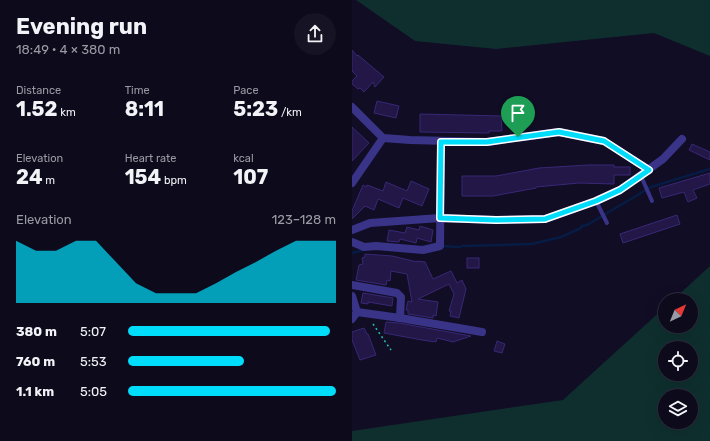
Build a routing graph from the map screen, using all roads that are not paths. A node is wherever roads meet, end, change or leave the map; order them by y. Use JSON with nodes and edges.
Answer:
{"nodes":[{"id":1,"x":352,"y":107,"type":"edge"},
{"id":2,"x":383,"y":138,"type":"junction"},
{"id":3,"x":682,"y":139,"type":"dead end"},
{"id":4,"x":441,"y":142,"type":"junction"},
{"id":5,"x":649,"y":170,"type":"junction"},
{"id":6,"x":641,"y":176,"type":"junction"},
{"id":7,"x":352,"y":184,"type":"edge"},
{"id":8,"x":596,"y":201,"type":"junction"},
{"id":9,"x":652,"y":201,"type":"dead end"},
{"id":10,"x":440,"y":218,"type":"junction"},
{"id":11,"x":607,"y":223,"type":"dead end"},
{"id":12,"x":352,"y":230,"type":"edge"},
{"id":13,"x":352,"y":242,"type":"edge"},
{"id":14,"x":352,"y":285,"type":"edge"},
{"id":15,"x":352,"y":296,"type":"edge"},
{"id":16,"x":358,"y":314,"type":"edge"},
{"id":17,"x":400,"y":318,"type":"junction"},
{"id":18,"x":482,"y":332,"type":"dead end"}],
"edges":[{"from":1,"to":2,"type":"street"},
{"from":2,"to":4,"type":"street"},
{"from":2,"to":7,"type":"street"},
{"from":3,"to":5,"type":"street"},
{"from":4,"to":5,"type":"street"},
{"from":4,"to":10,"type":"street"},
{"from":5,"to":6,"type":"street"},
{"from":6,"to":8,"type":"street"},
{"from":6,"to":9,"type":"lane"},
{"from":8,"to":10,"type":"street"},
{"from":8,"to":11,"type":"lane"},
{"from":10,"to":12,"type":"street"},
{"from":10,"to":13,"type":"street"},
{"from":14,"to":17,"type":"street"},
{"from":15,"to":16,"type":"street"},
{"from":16,"to":17,"type":"street"},
{"from":17,"to":18,"type":"street"}]}
